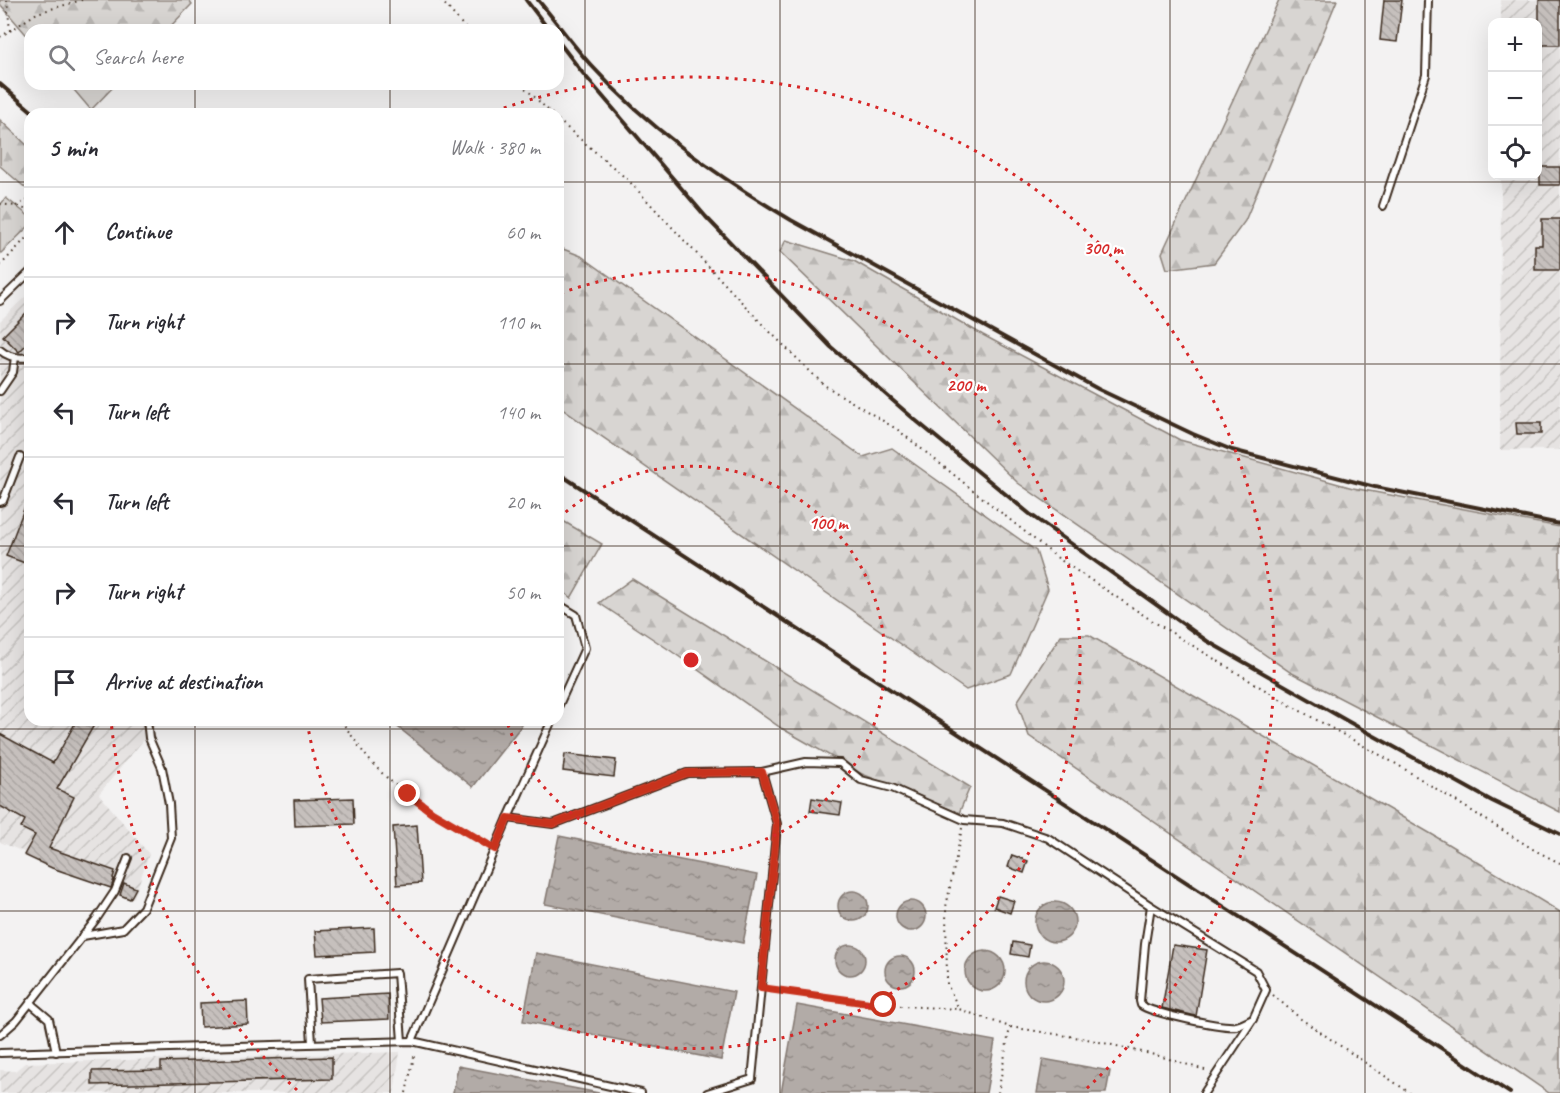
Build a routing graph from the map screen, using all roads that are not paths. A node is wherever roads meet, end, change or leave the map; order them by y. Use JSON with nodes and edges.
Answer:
{"nodes":[{"id":1,"x":1428,"y":0,"type":"edge"},
{"id":2,"x":1383,"y":206,"type":"dead end"},
{"id":3,"x":24,"y":278,"type":"edge"},
{"id":4,"x":0,"y":301,"type":"edge"},
{"id":5,"x":0,"y":350,"type":"edge"},
{"id":6,"x":15,"y":357,"type":"junction"},
{"id":7,"x":24,"y":358,"type":"edge"},
{"id":8,"x":0,"y":391,"type":"edge"},
{"id":9,"x":20,"y":457,"type":"dead end"},
{"id":10,"x":0,"y":502,"type":"edge"},
{"id":11,"x":564,"y":608,"type":"edge"},
{"id":12,"x":564,"y":694,"type":"edge"},
{"id":13,"x":148,"y":726,"type":"edge"},
{"id":14,"x":549,"y":726,"type":"edge"},
{"id":15,"x":762,"y":772,"type":"junction"},
{"id":16,"x":508,"y":818,"type":"junction"},
{"id":17,"x":128,"y":858,"type":"dead end"},
{"id":18,"x":1151,"y":906,"type":"junction"},
{"id":19,"x":83,"y":936,"type":"junction"},
{"id":20,"x":30,"y":1003,"type":"junction"},
{"id":21,"x":1253,"y":1018,"type":"junction"},
{"id":22,"x":0,"y":1035,"type":"edge"},
{"id":23,"x":402,"y":1041,"type":"junction"},
{"id":24,"x":415,"y":1042,"type":"junction"},
{"id":25,"x":312,"y":1043,"type":"junction"},
{"id":26,"x":56,"y":1052,"type":"junction"},
{"id":27,"x":0,"y":1053,"type":"edge"},
{"id":28,"x":641,"y":1093,"type":"edge"},
{"id":29,"x":707,"y":1093,"type":"edge"},
{"id":30,"x":1204,"y":1093,"type":"edge"}],
"edges":[{"from":1,"to":2,"type":"lane"},
{"from":3,"to":4,"type":"lane"},
{"from":5,"to":6,"type":"lane"},
{"from":6,"to":7,"type":"lane"},
{"from":6,"to":8,"type":"lane"},
{"from":9,"to":10,"type":"lane"},
{"from":11,"to":12,"type":"lane"},
{"from":13,"to":19,"type":"lane"},
{"from":14,"to":16,"type":"lane"},
{"from":15,"to":16,"type":"lane"},
{"from":15,"to":18,"type":"lane"},
{"from":15,"to":29,"type":"lane"},
{"from":16,"to":24,"type":"lane"},
{"from":17,"to":19,"type":"lane"},
{"from":18,"to":21,"type":"lane"},
{"from":18,"to":21,"type":"lane"},
{"from":19,"to":20,"type":"lane"},
{"from":20,"to":22,"type":"lane"},
{"from":20,"to":26,"type":"lane"},
{"from":21,"to":30,"type":"lane"},
{"from":23,"to":24,"type":"lane"},
{"from":23,"to":25,"type":"lane"},
{"from":23,"to":25,"type":"lane"},
{"from":24,"to":28,"type":"lane"},
{"from":25,"to":26,"type":"lane"},
{"from":26,"to":27,"type":"lane"}]}
